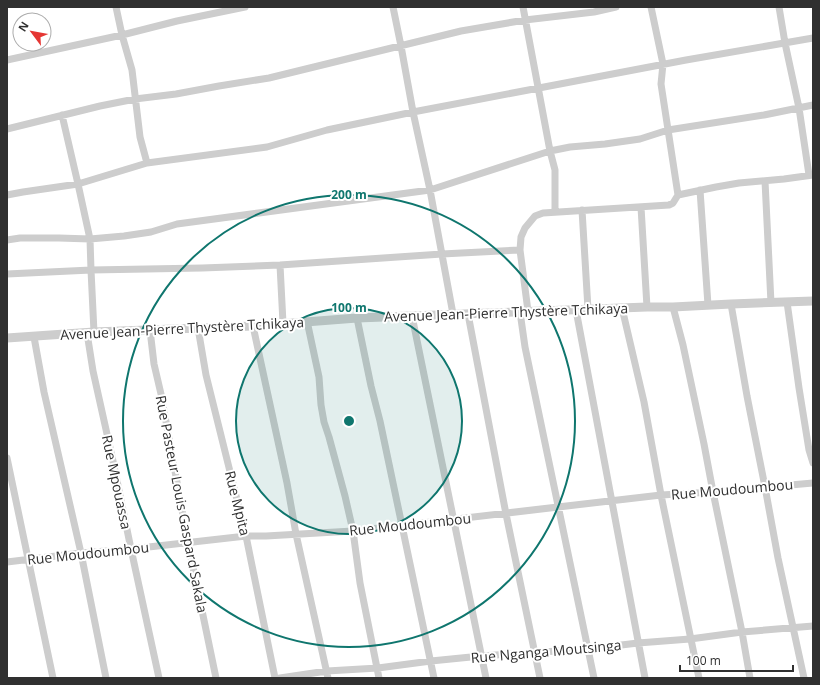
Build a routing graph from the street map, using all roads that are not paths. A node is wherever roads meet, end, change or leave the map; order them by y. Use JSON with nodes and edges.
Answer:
{"nodes":[{"id":1,"x":116,"y":7,"type":"edge"},
{"id":2,"x":246,"y":7,"type":"edge"},
{"id":3,"x":393,"y":7,"type":"edge"},
{"id":4,"x":523,"y":7,"type":"edge"},
{"id":5,"x":616,"y":7,"type":"edge"},
{"id":6,"x":651,"y":7,"type":"edge"},
{"id":7,"x":779,"y":7,"type":"edge"},
{"id":8,"x":525,"y":20,"type":"junction"},
{"id":9,"x":122,"y":35,"type":"junction"},
{"id":10,"x":813,"y":38,"type":"edge"},
{"id":11,"x":785,"y":43,"type":"junction"},
{"id":12,"x":401,"y":46,"type":"junction"},
{"id":13,"x":7,"y":60,"type":"edge"},
{"id":14,"x":663,"y":64,"type":"junction"},
{"id":15,"x":538,"y":87,"type":"junction"},
{"id":16,"x":136,"y":99,"type":"junction"},
{"id":17,"x":813,"y":105,"type":"edge"},
{"id":18,"x":799,"y":108,"type":"junction"},
{"id":19,"x":413,"y":112,"type":"junction"},
{"id":20,"x":62,"y":115,"type":"junction"},
{"id":21,"x":7,"y":129,"type":"edge"},
{"id":22,"x":668,"y":130,"type":"junction"},
{"id":23,"x":550,"y":151,"type":"junction"},
{"id":24,"x":147,"y":163,"type":"junction"},
{"id":25,"x":811,"y":175,"type":"edge"},
{"id":26,"x":765,"y":181,"type":"junction"},
{"id":27,"x":78,"y":184,"type":"junction"},
{"id":28,"x":430,"y":190,"type":"junction"},
{"id":29,"x":700,"y":190,"type":"junction"},
{"id":30,"x":7,"y":195,"type":"edge"},
{"id":31,"x":678,"y":196,"type":"junction"},
{"id":32,"x":641,"y":207,"type":"junction"},
{"id":33,"x":582,"y":210,"type":"junction"},
{"id":34,"x":555,"y":212,"type":"junction"},
{"id":35,"x":90,"y":239,"type":"junction"},
{"id":36,"x":7,"y":240,"type":"edge"},
{"id":37,"x":520,"y":250,"type":"junction"},
{"id":38,"x":442,"y":254,"type":"junction"},
{"id":39,"x":280,"y":265,"type":"junction"},
{"id":40,"x":91,"y":270,"type":"junction"},
{"id":41,"x":7,"y":274,"type":"edge"},
{"id":42,"x":813,"y":301,"type":"edge"},
{"id":43,"x":771,"y":302,"type":"junction"},
{"id":44,"x":787,"y":302,"type":"junction"},
{"id":45,"x":731,"y":304,"type":"junction"},
{"id":46,"x":708,"y":305,"type":"junction"},
{"id":47,"x":647,"y":307,"type":"junction"},
{"id":48,"x":673,"y":307,"type":"junction"},
{"id":49,"x":622,"y":308,"type":"junction"},
{"id":50,"x":588,"y":309,"type":"junction"},
{"id":51,"x":576,"y":310,"type":"junction"},
{"id":52,"x":524,"y":312,"type":"junction"},
{"id":53,"x":453,"y":314,"type":"junction"},
{"id":54,"x":468,"y":314,"type":"junction"},
{"id":55,"x":412,"y":316,"type":"junction"},
{"id":56,"x":357,"y":318,"type":"junction"},
{"id":57,"x":307,"y":321,"type":"junction"},
{"id":58,"x":283,"y":323,"type":"junction"},
{"id":59,"x":253,"y":326,"type":"junction"},
{"id":60,"x":198,"y":328,"type":"junction"},
{"id":61,"x":150,"y":330,"type":"junction"},
{"id":62,"x":91,"y":333,"type":"junction"},
{"id":63,"x":34,"y":337,"type":"junction"},
{"id":64,"x":7,"y":338,"type":"edge"},
{"id":65,"x":7,"y":458,"type":"edge"},
{"id":66,"x":813,"y":463,"type":"edge"},
{"id":67,"x":813,"y":483,"type":"edge"},
{"id":68,"x":765,"y":487,"type":"junction"},
{"id":69,"x":713,"y":492,"type":"junction"},
{"id":70,"x":661,"y":495,"type":"junction"},
{"id":71,"x":612,"y":501,"type":"junction"},
{"id":72,"x":558,"y":507,"type":"junction"},
{"id":73,"x":506,"y":514,"type":"junction"},
{"id":74,"x":453,"y":518,"type":"junction"},
{"id":75,"x":402,"y":525,"type":"junction"},
{"id":76,"x":353,"y":531,"type":"junction"},
{"id":77,"x":296,"y":534,"type":"junction"},
{"id":78,"x":246,"y":536,"type":"junction"},
{"id":79,"x":188,"y":543,"type":"junction"},
{"id":80,"x":131,"y":549,"type":"junction"},
{"id":81,"x":81,"y":552,"type":"junction"},
{"id":82,"x":28,"y":559,"type":"junction"},
{"id":83,"x":7,"y":562,"type":"edge"},
{"id":84,"x":813,"y":626,"type":"edge"},
{"id":85,"x":794,"y":628,"type":"junction"},
{"id":86,"x":742,"y":632,"type":"junction"},
{"id":87,"x":690,"y":639,"type":"junction"},
{"id":88,"x":638,"y":643,"type":"junction"},
{"id":89,"x":588,"y":649,"type":"junction"},
{"id":90,"x":534,"y":653,"type":"junction"},
{"id":91,"x":481,"y":656,"type":"junction"},
{"id":92,"x":431,"y":661,"type":"junction"},
{"id":93,"x":378,"y":668,"type":"junction"},
{"id":94,"x":327,"y":675,"type":"edge"},
{"id":95,"x":53,"y":678,"type":"edge"},
{"id":96,"x":106,"y":678,"type":"edge"},
{"id":97,"x":159,"y":678,"type":"edge"},
{"id":98,"x":216,"y":678,"type":"edge"},
{"id":99,"x":275,"y":678,"type":"edge"},
{"id":100,"x":280,"y":678,"type":"edge"},
{"id":101,"x":379,"y":678,"type":"edge"},
{"id":102,"x":434,"y":678,"type":"edge"},
{"id":103,"x":486,"y":678,"type":"edge"},
{"id":104,"x":540,"y":678,"type":"edge"},
{"id":105,"x":594,"y":678,"type":"edge"},
{"id":106,"x":645,"y":678,"type":"edge"},
{"id":107,"x":699,"y":678,"type":"edge"},
{"id":108,"x":750,"y":678,"type":"edge"},
{"id":109,"x":804,"y":678,"type":"edge"}],
"edges":[{"from":1,"to":9,"type":"street"},
{"from":2,"to":9,"type":"street"},
{"from":3,"to":12,"type":"street"},
{"from":4,"to":8,"type":"street"},
{"from":5,"to":8,"type":"street"},
{"from":6,"to":14,"type":"street"},
{"from":7,"to":11,"type":"street"},
{"from":8,"to":12,"type":"street"},
{"from":8,"to":15,"type":"street"},
{"from":9,"to":13,"type":"street"},
{"from":9,"to":16,"type":"street"},
{"from":10,"to":11,"type":"street"},
{"from":11,"to":14,"type":"street"},
{"from":11,"to":18,"type":"street"},
{"from":12,"to":16,"type":"street"},
{"from":12,"to":19,"type":"street"},
{"from":14,"to":15,"type":"street"},
{"from":14,"to":22,"type":"street"},
{"from":15,"to":19,"type":"street"},
{"from":15,"to":23,"type":"street"},
{"from":16,"to":20,"type":"street"},
{"from":16,"to":24,"type":"street"},
{"from":17,"to":18,"type":"street"},
{"from":18,"to":22,"type":"street"},
{"from":18,"to":25,"type":"street"},
{"from":19,"to":24,"type":"street"},
{"from":19,"to":28,"type":"street"},
{"from":20,"to":21,"type":"street"},
{"from":20,"to":27,"type":"street","name":"Rue Mpouassa"},
{"from":22,"to":23,"type":"street"},
{"from":22,"to":31,"type":"street"},
{"from":23,"to":28,"type":"street"},
{"from":23,"to":34,"type":"street"},
{"from":24,"to":27,"type":"street"},
{"from":25,"to":26,"type":"street"},
{"from":26,"to":29,"type":"street"},
{"from":26,"to":43,"type":"street"},
{"from":27,"to":30,"type":"street"},
{"from":27,"to":35,"type":"street","name":"Rue Mpouassa"},
{"from":28,"to":35,"type":"street"},
{"from":28,"to":38,"type":"street"},
{"from":29,"to":31,"type":"street"},
{"from":29,"to":46,"type":"street"},
{"from":31,"to":32,"type":"street"},
{"from":32,"to":33,"type":"street"},
{"from":32,"to":47,"type":"street"},
{"from":33,"to":34,"type":"street"},
{"from":33,"to":50,"type":"street"},
{"from":34,"to":37,"type":"street"},
{"from":35,"to":36,"type":"street"},
{"from":35,"to":40,"type":"street","name":"Rue Mpouassa"},
{"from":37,"to":38,"type":"street"},
{"from":37,"to":52,"type":"street"},
{"from":38,"to":39,"type":"street"},
{"from":38,"to":53,"type":"street"},
{"from":39,"to":40,"type":"street"},
{"from":39,"to":58,"type":"street"},
{"from":40,"to":41,"type":"street"},
{"from":40,"to":62,"type":"street","name":"Rue Mpouassa"},
{"from":42,"to":44,"type":"street","name":"Avenue Jean-Pierre Thystère Tchikaya"},
{"from":43,"to":44,"type":"street","name":"Avenue Jean-Pierre Thystère Tchikaya"},
{"from":43,"to":45,"type":"street","name":"Avenue Jean-Pierre Thystère Tchikaya"},
{"from":44,"to":66,"type":"street"},
{"from":45,"to":46,"type":"street","name":"Avenue Jean-Pierre Thystère Tchikaya"},
{"from":45,"to":68,"type":"street"},
{"from":46,"to":48,"type":"street","name":"Avenue Jean-Pierre Thystère Tchikaya"},
{"from":47,"to":48,"type":"street","name":"Avenue Jean-Pierre Thystère Tchikaya"},
{"from":47,"to":49,"type":"street","name":"Avenue Jean-Pierre Thystère Tchikaya"},
{"from":48,"to":69,"type":"street"},
{"from":49,"to":50,"type":"street","name":"Avenue Jean-Pierre Thystère Tchikaya"},
{"from":49,"to":70,"type":"street"},
{"from":50,"to":51,"type":"street","name":"Avenue Jean-Pierre Thystère Tchikaya"},
{"from":51,"to":52,"type":"street","name":"Avenue Jean-Pierre Thystère Tchikaya"},
{"from":51,"to":71,"type":"street"},
{"from":52,"to":54,"type":"street","name":"Avenue Jean-Pierre Thystère Tchikaya"},
{"from":52,"to":72,"type":"street"},
{"from":53,"to":54,"type":"street","name":"Avenue Jean-Pierre Thystère Tchikaya"},
{"from":53,"to":55,"type":"street","name":"Avenue Jean-Pierre Thystère Tchikaya"},
{"from":54,"to":73,"type":"street"},
{"from":55,"to":56,"type":"street","name":"Avenue Jean-Pierre Thystère Tchikaya"},
{"from":55,"to":74,"type":"street"},
{"from":56,"to":57,"type":"street","name":"Avenue Jean-Pierre Thystère Tchikaya"},
{"from":56,"to":75,"type":"street"},
{"from":57,"to":58,"type":"street","name":"Avenue Jean-Pierre Thystère Tchikaya"},
{"from":57,"to":76,"type":"street"},
{"from":58,"to":59,"type":"street","name":"Avenue Jean-Pierre Thystère Tchikaya"},
{"from":59,"to":60,"type":"street","name":"Avenue Jean-Pierre Thystère Tchikaya"},
{"from":59,"to":77,"type":"street"},
{"from":60,"to":61,"type":"street","name":"Avenue Jean-Pierre Thystère Tchikaya"},
{"from":60,"to":78,"type":"street","name":"Rue Mpita"},
{"from":61,"to":62,"type":"street","name":"Avenue Jean-Pierre Thystère Tchikaya"},
{"from":61,"to":79,"type":"street","name":"Rue Pasteur Louis Gaspard Sakala"},
{"from":62,"to":63,"type":"street","name":"Avenue Jean-Pierre Thystère Tchikaya"},
{"from":62,"to":80,"type":"street","name":"Rue Mpouassa"},
{"from":63,"to":64,"type":"street","name":"Avenue Jean-Pierre Thystère Tchikaya"},
{"from":63,"to":81,"type":"street"},
{"from":65,"to":82,"type":"street"},
{"from":67,"to":68,"type":"street","name":"Rue Moudoumbou"},
{"from":68,"to":69,"type":"street","name":"Rue Moudoumbou"},
{"from":68,"to":85,"type":"street"},
{"from":69,"to":70,"type":"street","name":"Rue Moudoumbou"},
{"from":69,"to":86,"type":"street"},
{"from":70,"to":71,"type":"street","name":"Rue Moudoumbou"},
{"from":70,"to":87,"type":"street"},
{"from":71,"to":72,"type":"street","name":"Rue Moudoumbou"},
{"from":71,"to":88,"type":"street"},
{"from":72,"to":73,"type":"street","name":"Rue Moudoumbou"},
{"from":72,"to":89,"type":"street"},
{"from":73,"to":74,"type":"street","name":"Rue Moudoumbou"},
{"from":73,"to":90,"type":"street"},
{"from":74,"to":75,"type":"street","name":"Rue Moudoumbou"},
{"from":74,"to":91,"type":"street"},
{"from":75,"to":76,"type":"street","name":"Rue Moudoumbou"},
{"from":75,"to":92,"type":"street"},
{"from":76,"to":77,"type":"street","name":"Rue Moudoumbou"},
{"from":76,"to":93,"type":"street"},
{"from":77,"to":78,"type":"street","name":"Rue Moudoumbou"},
{"from":77,"to":94,"type":"street"},
{"from":78,"to":79,"type":"street","name":"Rue Moudoumbou"},
{"from":78,"to":99,"type":"street","name":"Rue Mpita"},
{"from":79,"to":80,"type":"street","name":"Rue Moudoumbou"},
{"from":79,"to":98,"type":"street","name":"Rue Pasteur Louis Gaspard Sakala"},
{"from":80,"to":81,"type":"street","name":"Rue Moudoumbou"},
{"from":80,"to":97,"type":"street","name":"Rue Mpouassa"},
{"from":81,"to":82,"type":"street","name":"Rue Moudoumbou"},
{"from":81,"to":96,"type":"street"},
{"from":82,"to":83,"type":"street","name":"Rue Moudoumbou"},
{"from":82,"to":95,"type":"street"},
{"from":84,"to":85,"type":"street","name":"Rue Nganga Moutsinga"},
{"from":85,"to":86,"type":"street","name":"Rue Nganga Moutsinga"},
{"from":85,"to":109,"type":"street"},
{"from":86,"to":87,"type":"street","name":"Rue Nganga Moutsinga"},
{"from":86,"to":108,"type":"street"},
{"from":87,"to":88,"type":"street","name":"Rue Nganga Moutsinga"},
{"from":87,"to":107,"type":"street"},
{"from":88,"to":89,"type":"street","name":"Rue Nganga Moutsinga"},
{"from":88,"to":106,"type":"street"},
{"from":89,"to":90,"type":"street","name":"Rue Nganga Moutsinga"},
{"from":89,"to":105,"type":"street"},
{"from":90,"to":91,"type":"street","name":"Rue Nganga Moutsinga"},
{"from":90,"to":104,"type":"street"},
{"from":91,"to":92,"type":"street","name":"Rue Nganga Moutsinga"},
{"from":91,"to":103,"type":"street"},
{"from":92,"to":93,"type":"street","name":"Rue Nganga Moutsinga"},
{"from":92,"to":102,"type":"street"},
{"from":93,"to":94,"type":"street","name":"Rue Nganga Moutsinga"},
{"from":93,"to":101,"type":"street"},
{"from":94,"to":100,"type":"street","name":"Rue Nganga Moutsinga"}]}
